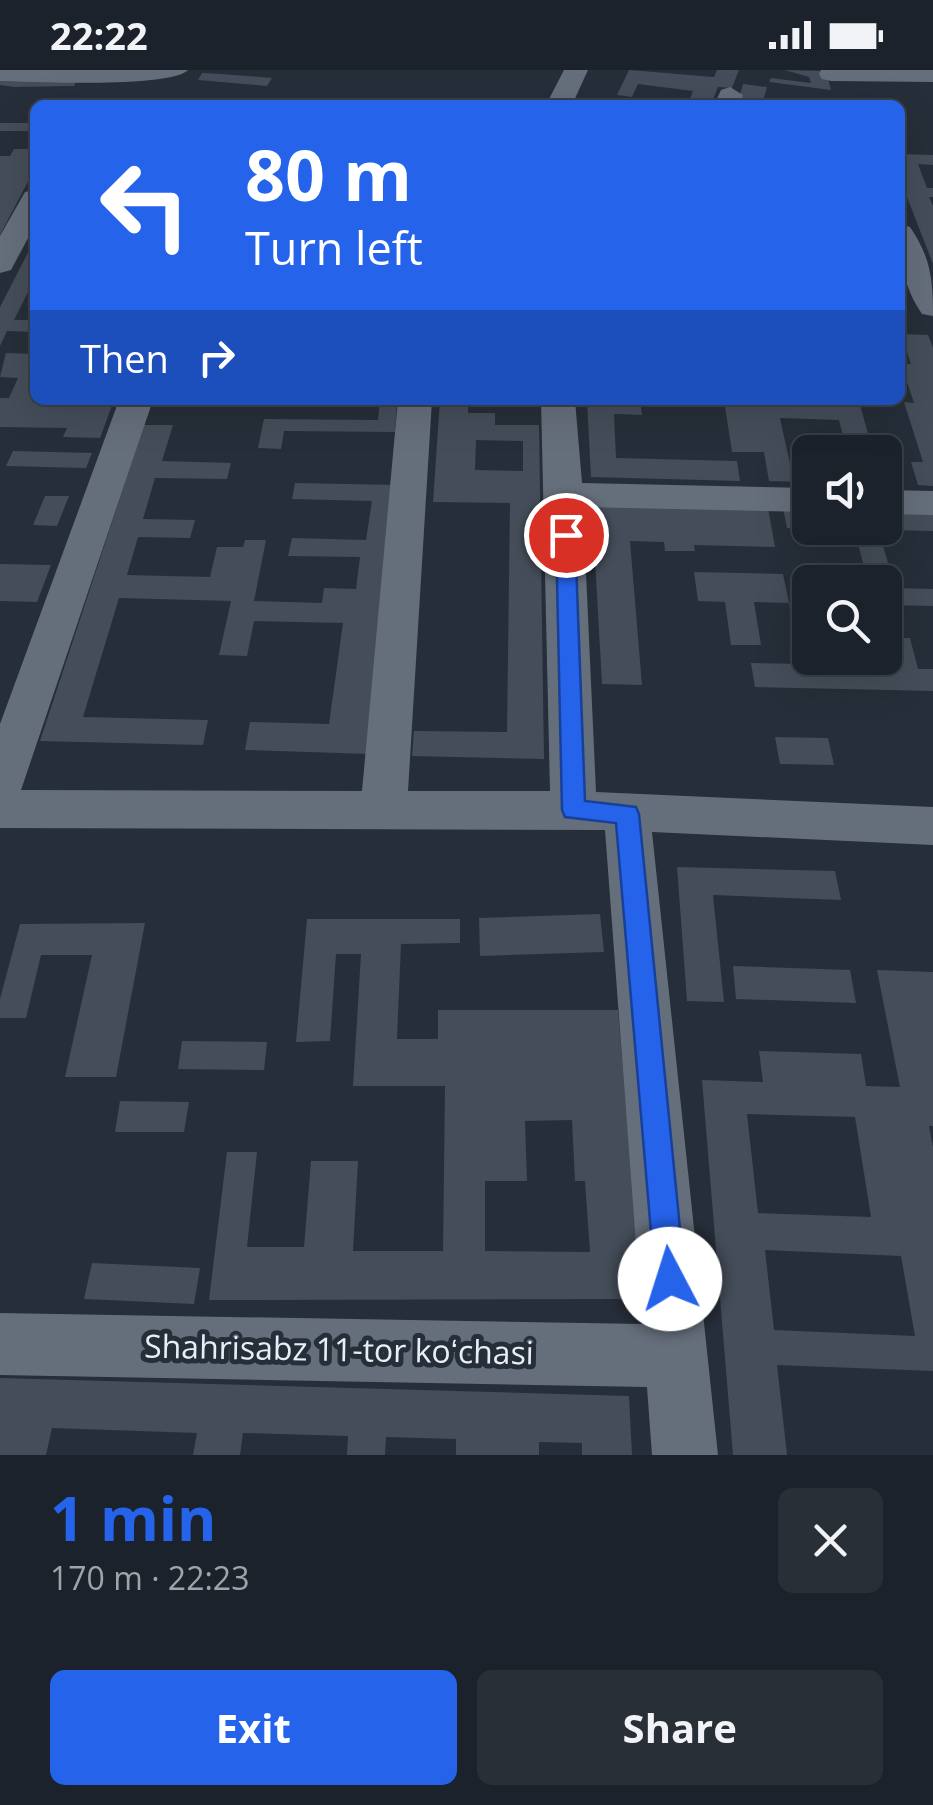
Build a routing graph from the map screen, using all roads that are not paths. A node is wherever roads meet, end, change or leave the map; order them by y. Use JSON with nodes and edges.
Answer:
{"nodes":[{"id":1,"x":176,"y":70,"type":"edge"},
{"id":2,"x":576,"y":70,"type":"edge"},
{"id":3,"x":830,"y":72,"type":"edge"},
{"id":4,"x":0,"y":74,"type":"edge"},
{"id":5,"x":101,"y":75,"type":"junction"},
{"id":6,"x":933,"y":75,"type":"edge"},
{"id":7,"x":87,"y":100,"type":"edge"},
{"id":8,"x":562,"y":100,"type":"edge"},
{"id":9,"x":842,"y":100,"type":"edge"},
{"id":10,"x":30,"y":207,"type":"edge"},
{"id":11,"x":905,"y":243,"type":"edge"},
{"id":12,"x":0,"y":264,"type":"edge"},
{"id":13,"x":933,"y":307,"type":"edge"},
{"id":14,"x":134,"y":405,"type":"edge"},
{"id":15,"x":415,"y":405,"type":"edge"},
{"id":16,"x":558,"y":405,"type":"edge"},
{"id":17,"x":564,"y":495,"type":"junction"},
{"id":18,"x":792,"y":500,"type":"edge"},
{"id":19,"x":902,"y":502,"type":"edge"},
{"id":20,"x":933,"y":503,"type":"edge"},
{"id":21,"x":0,"y":786,"type":"edge"},
{"id":22,"x":384,"y":808,"type":"junction"},
{"id":23,"x":0,"y":809,"type":"edge"},
{"id":24,"x":600,"y":812,"type":"junction"},
{"id":25,"x":933,"y":826,"type":"edge"},
{"id":26,"x":0,"y":1344,"type":"edge"},
{"id":27,"x":677,"y":1356,"type":"junction"},
{"id":28,"x":686,"y":1455,"type":"edge"}],
"edges":[{"from":1,"to":5,"type":"street"},
{"from":2,"to":8,"type":"street"},
{"from":3,"to":6,"type":"street"},
{"from":3,"to":9,"type":"street"},
{"from":4,"to":5,"type":"street"},
{"from":5,"to":7,"type":"street"},
{"from":10,"to":12,"type":"street"},
{"from":11,"to":13,"type":"street"},
{"from":14,"to":21,"type":"street"},
{"from":15,"to":22,"type":"street"},
{"from":16,"to":17,"type":"street"},
{"from":17,"to":18,"type":"street"},
{"from":17,"to":24,"type":"street"},
{"from":19,"to":20,"type":"street"},
{"from":22,"to":23,"type":"street"},
{"from":22,"to":24,"type":"street"},
{"from":24,"to":25,"type":"street"},
{"from":24,"to":27,"type":"street"},
{"from":26,"to":27,"type":"street","name":"Shahrisabz 11-tor koʻchasi"},
{"from":27,"to":28,"type":"street"}]}
